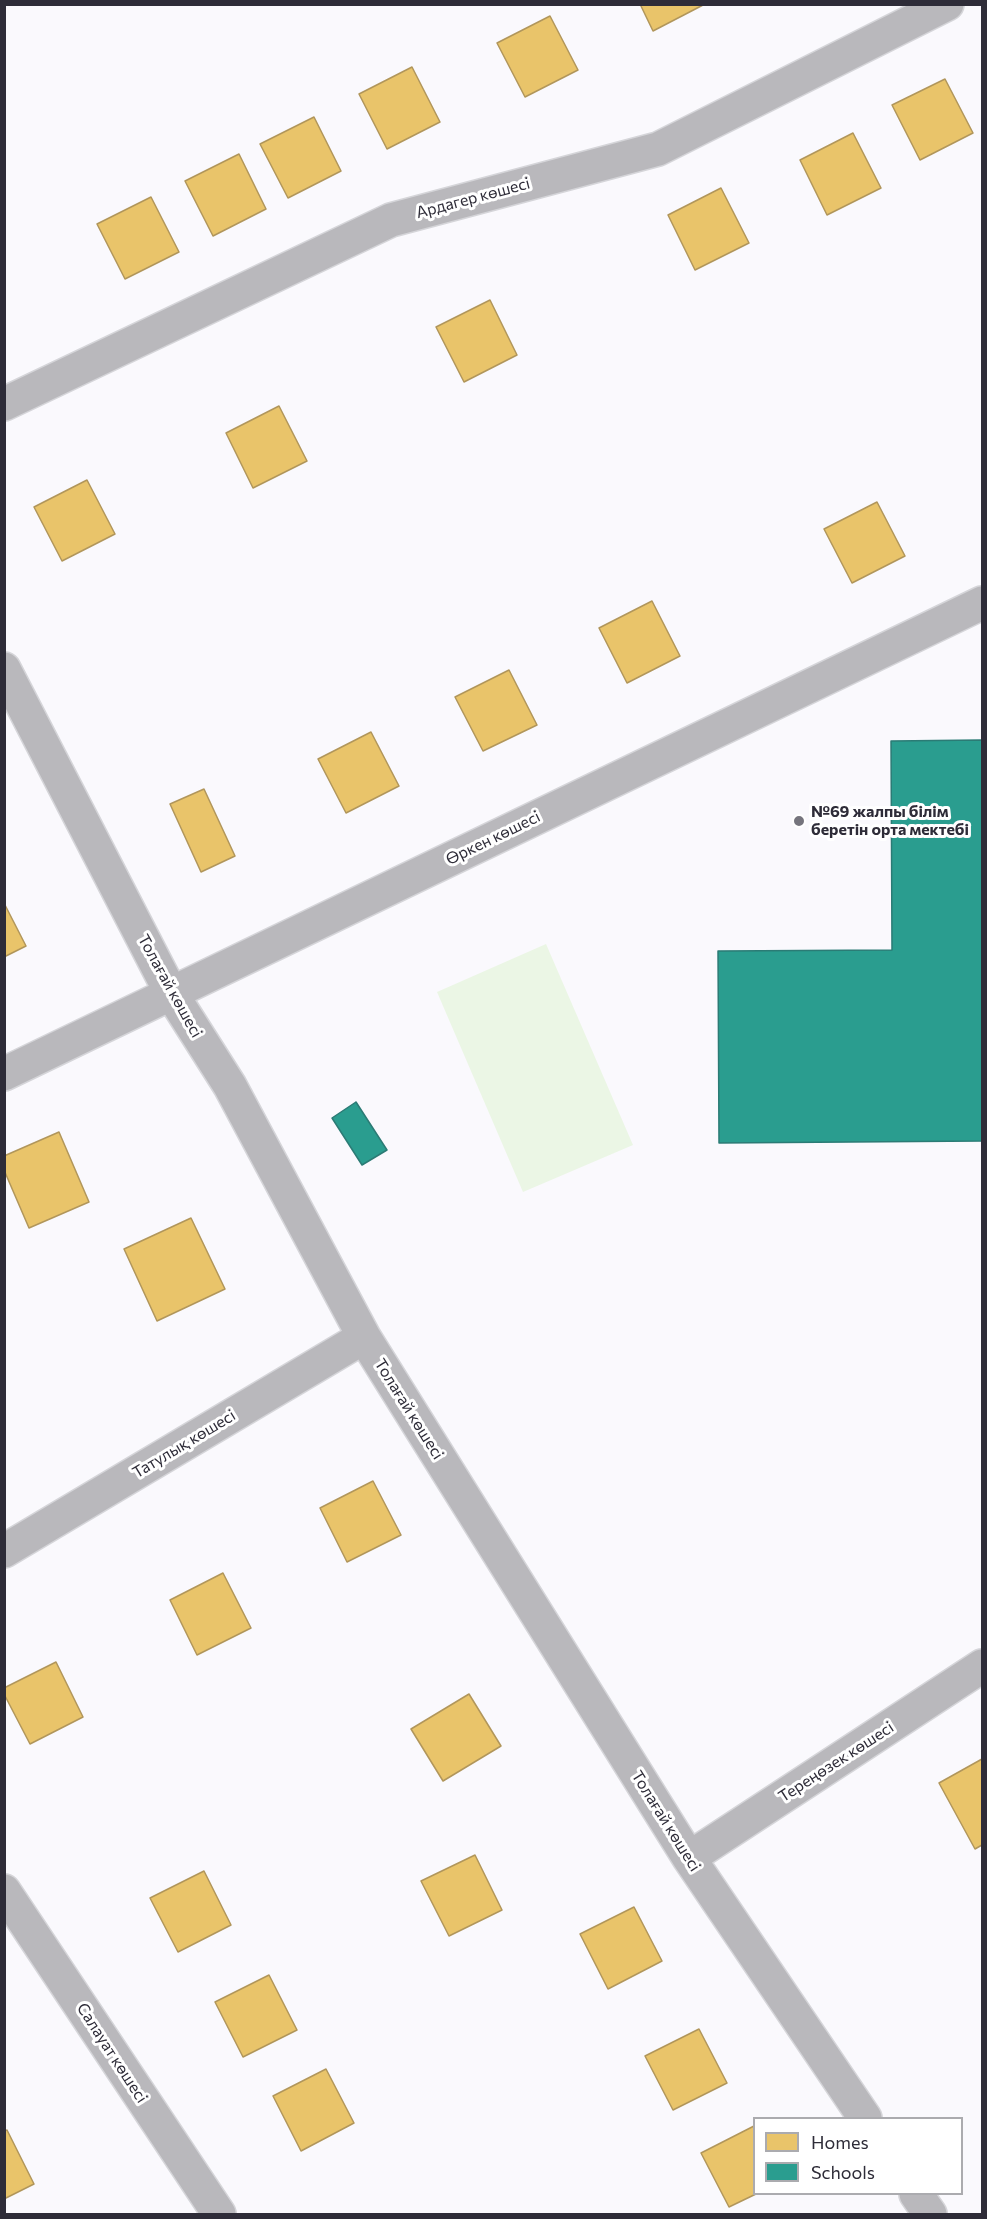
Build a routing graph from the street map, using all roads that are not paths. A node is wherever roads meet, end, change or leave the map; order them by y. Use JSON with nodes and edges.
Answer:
{"nodes":[{"id":1,"x":926,"y":9,"type":"edge"},
{"id":2,"x":4,"y":404,"type":"edge"},
{"id":3,"x":982,"y":603,"type":"edge"},
{"id":4,"x":4,"y":669,"type":"edge"},
{"id":5,"x":171,"y":993,"type":"junction"},
{"id":6,"x":4,"y":1074,"type":"edge"},
{"id":7,"x":364,"y":1337,"type":"junction"},
{"id":8,"x":4,"y":1551,"type":"edge"},
{"id":9,"x":982,"y":1666,"type":"edge"},
{"id":10,"x":688,"y":1858,"type":"junction"},
{"id":11,"x":4,"y":1891,"type":"edge"},
{"id":12,"x":864,"y":2117,"type":"edge"},
{"id":13,"x":917,"y":2195,"type":"edge"},
{"id":14,"x":219,"y":2214,"type":"edge"},
{"id":15,"x":930,"y":2214,"type":"edge"}],
"edges":[{"from":1,"to":2,"type":"street","name":"Ардагер көшесі"},
{"from":3,"to":5,"type":"street","name":"Өркен көшесі"},
{"from":4,"to":5,"type":"street","name":"Толағай көшесі"},
{"from":5,"to":6,"type":"street","name":"Өркен көшесі"},
{"from":5,"to":7,"type":"street","name":"Толағай көшесі"},
{"from":7,"to":8,"type":"street","name":"Татулық көшесі"},
{"from":7,"to":10,"type":"street","name":"Толағай көшесі"},
{"from":9,"to":10,"type":"street","name":"Тереңөзек көшесі"},
{"from":10,"to":12,"type":"street","name":"Толағай көшесі"},
{"from":11,"to":14,"type":"street","name":"Салауат көшесі"},
{"from":13,"to":15,"type":"street"}]}
